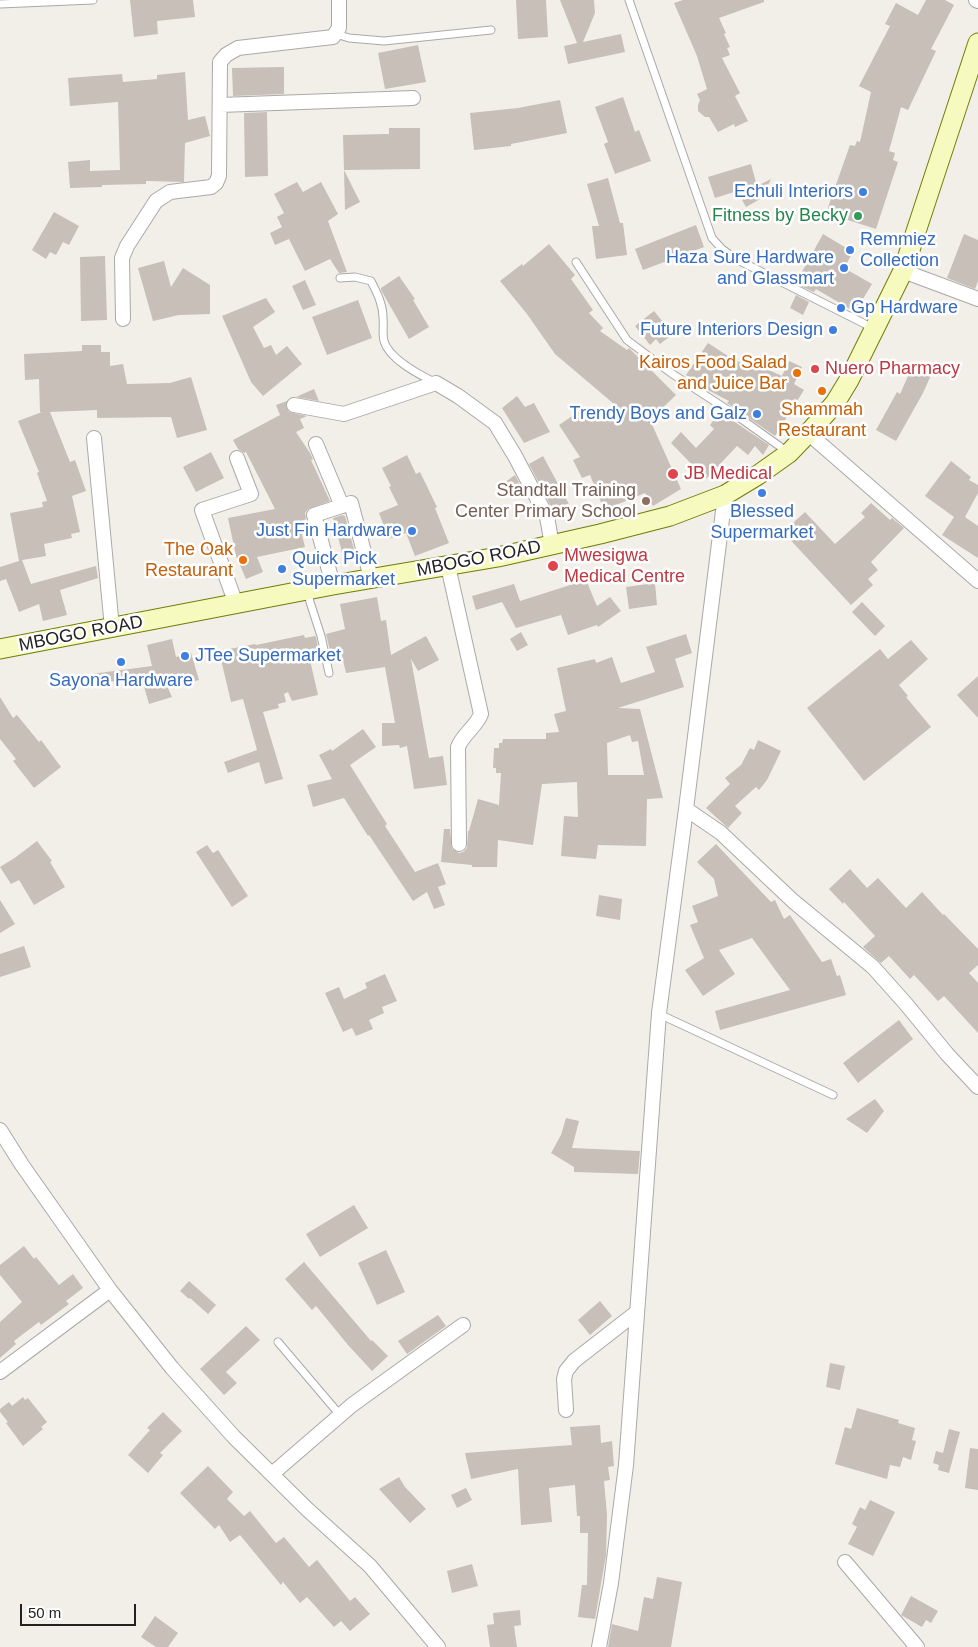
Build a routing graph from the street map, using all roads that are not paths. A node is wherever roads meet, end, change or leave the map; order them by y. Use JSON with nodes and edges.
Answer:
{"nodes":[{"id":1,"x":93,"y":0,"type":"edge"},
{"id":2,"x":339,"y":0,"type":"edge"},
{"id":3,"x":629,"y":0,"type":"edge"},
{"id":4,"x":0,"y":4,"type":"edge"},
{"id":5,"x":491,"y":30,"type":"dead end"},
{"id":6,"x":336,"y":34,"type":"junction"},
{"id":7,"x":978,"y":46,"type":"edge"},
{"id":8,"x":412,"y":98,"type":"dead end"},
{"id":9,"x":220,"y":105,"type":"junction"},
{"id":10,"x":576,"y":262,"type":"dead end"},
{"id":11,"x":902,"y":271,"type":"junction"},
{"id":12,"x":340,"y":278,"type":"dead end"},
{"id":13,"x":978,"y":300,"type":"edge"},
{"id":14,"x":124,"y":319,"type":"dead end"},
{"id":15,"x":874,"y":329,"type":"junction"},
{"id":16,"x":436,"y":383,"type":"junction"},
{"id":17,"x":294,"y":404,"type":"dead end"},
{"id":18,"x":808,"y":433,"type":"junction"},
{"id":19,"x":94,"y":438,"type":"dead end"},
{"id":20,"x":316,"y":444,"type":"dead end"},
{"id":21,"x":789,"y":453,"type":"junction"},
{"id":22,"x":237,"y":458,"type":"dead end"},
{"id":23,"x":725,"y":495,"type":"junction"},
{"id":24,"x":342,"y":506,"type":"junction"},
{"id":25,"x":552,"y":545,"type":"junction"},
{"id":26,"x":448,"y":566,"type":"junction"},
{"id":27,"x":371,"y":578,"type":"junction"},
{"id":28,"x":978,"y":581,"type":"edge"},
{"id":29,"x":333,"y":585,"type":"junction"},
{"id":30,"x":308,"y":590,"type":"junction"},
{"id":31,"x":236,"y":604,"type":"junction"},
{"id":32,"x":112,"y":628,"type":"junction"},
{"id":33,"x":1,"y":644,"type":"edge"},
{"id":34,"x":329,"y":673,"type":"dead end"},
{"id":35,"x":686,"y":809,"type":"junction"},
{"id":36,"x":459,"y":844,"type":"dead end"},
{"id":37,"x":658,"y":1014,"type":"junction"},
{"id":38,"x":978,"y":1087,"type":"edge"},
{"id":39,"x":833,"y":1095,"type":"dead end"},
{"id":40,"x":0,"y":1130,"type":"edge"},
{"id":41,"x":110,"y":1290,"type":"junction"},
{"id":42,"x":637,"y":1312,"type":"junction"},
{"id":43,"x":463,"y":1325,"type":"dead end"},
{"id":44,"x":278,"y":1342,"type":"dead end"},
{"id":45,"x":0,"y":1372,"type":"edge"},
{"id":46,"x":566,"y":1410,"type":"dead end"},
{"id":47,"x":340,"y":1415,"type":"junction"},
{"id":48,"x":272,"y":1474,"type":"junction"},
{"id":49,"x":846,"y":1562,"type":"dead end"},
{"id":50,"x":438,"y":1647,"type":"edge"},
{"id":51,"x":599,"y":1647,"type":"edge"},
{"id":52,"x":916,"y":1647,"type":"edge"}],
"edges":[{"from":1,"to":4,"type":"lane"},
{"from":2,"to":6,"type":"street"},
{"from":3,"to":15,"type":"lane"},
{"from":5,"to":6,"type":"lane"},
{"from":6,"to":9,"type":"street"},
{"from":7,"to":11,"type":"main road","name":"MBOGO ROAD"},
{"from":8,"to":9,"type":"street"},
{"from":9,"to":14,"type":"street"},
{"from":10,"to":21,"type":"lane"},
{"from":11,"to":13,"type":"street"},
{"from":11,"to":15,"type":"main road","name":"MBOGO ROAD"},
{"from":12,"to":16,"type":"lane"},
{"from":15,"to":18,"type":"main road","name":"MBOGO ROAD"},
{"from":16,"to":17,"type":"street"},
{"from":16,"to":25,"type":"street"},
{"from":18,"to":21,"type":"main road","name":"MBOGO ROAD"},
{"from":18,"to":28,"type":"street"},
{"from":19,"to":32,"type":"street"},
{"from":20,"to":24,"type":"street"},
{"from":21,"to":23,"type":"main road","name":"MBOGO ROAD"},
{"from":22,"to":31,"type":"street"},
{"from":23,"to":25,"type":"main road","name":"MBOGO ROAD"},
{"from":23,"to":35,"type":"street"},
{"from":24,"to":27,"type":"street"},
{"from":24,"to":29,"type":"street"},
{"from":25,"to":26,"type":"main road","name":"MBOGO ROAD"},
{"from":26,"to":27,"type":"main road","name":"MBOGO ROAD"},
{"from":26,"to":36,"type":"street"},
{"from":27,"to":29,"type":"main road","name":"MBOGO ROAD"},
{"from":29,"to":30,"type":"main road","name":"MBOGO ROAD"},
{"from":30,"to":31,"type":"main road","name":"MBOGO ROAD"},
{"from":30,"to":34,"type":"lane"},
{"from":31,"to":32,"type":"main road","name":"MBOGO ROAD"},
{"from":32,"to":33,"type":"main road","name":"MBOGO ROAD"},
{"from":35,"to":37,"type":"street"},
{"from":35,"to":38,"type":"street"},
{"from":37,"to":39,"type":"lane"},
{"from":37,"to":42,"type":"street"},
{"from":40,"to":41,"type":"street"},
{"from":41,"to":45,"type":"street"},
{"from":41,"to":48,"type":"street"},
{"from":42,"to":46,"type":"street"},
{"from":42,"to":51,"type":"street"},
{"from":43,"to":47,"type":"street"},
{"from":44,"to":47,"type":"lane"},
{"from":47,"to":48,"type":"street"},
{"from":48,"to":50,"type":"street"},
{"from":49,"to":52,"type":"street"}]}
